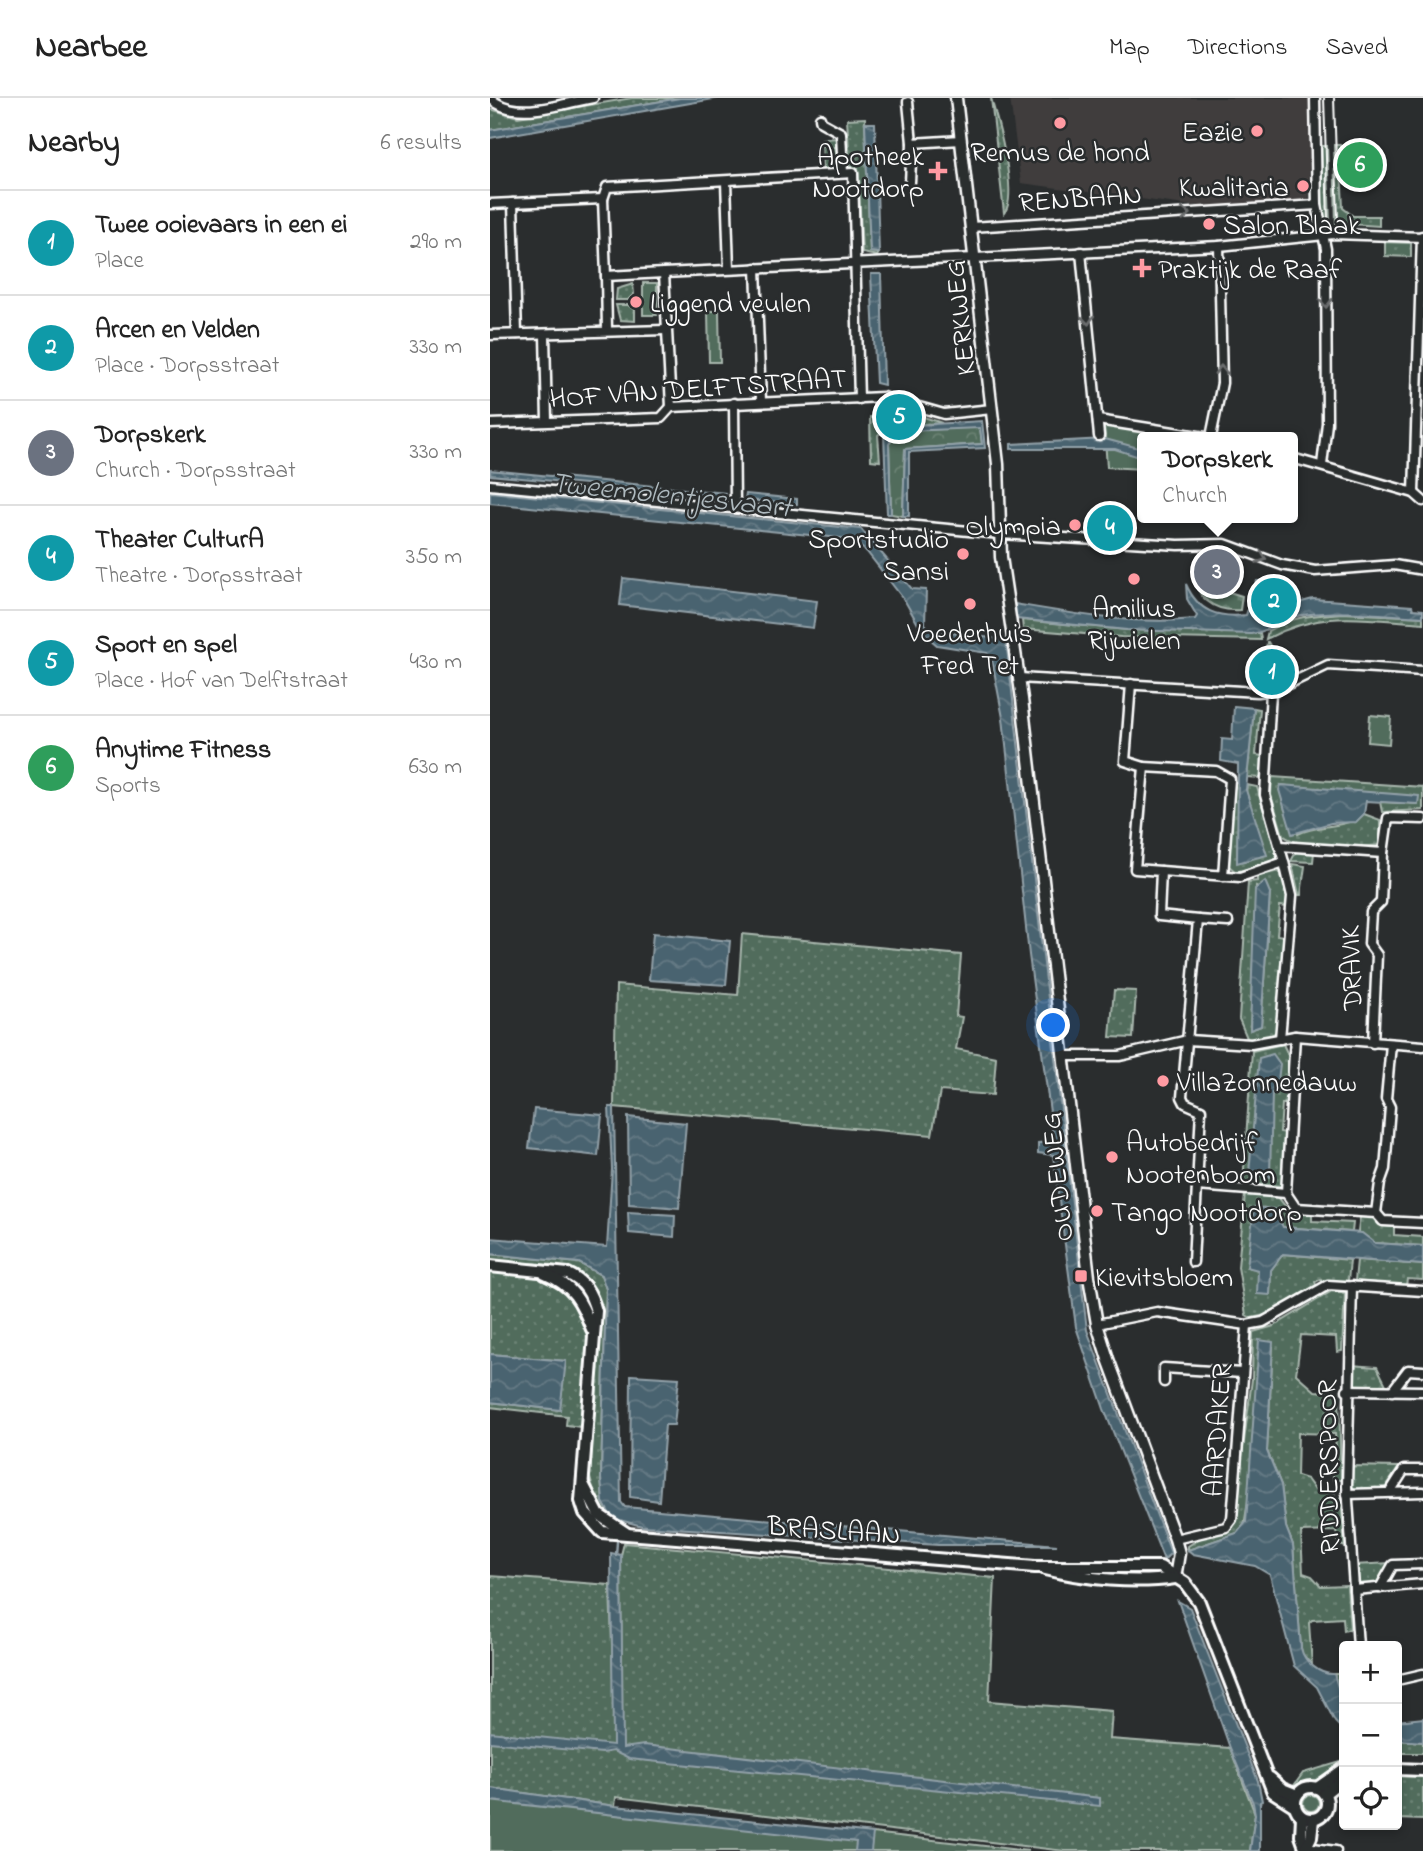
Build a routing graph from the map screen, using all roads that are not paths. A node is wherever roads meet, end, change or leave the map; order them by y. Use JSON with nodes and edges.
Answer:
{"nodes":[{"id":1,"x":490,"y":98,"type":"edge"},
{"id":2,"x":593,"y":98,"type":"edge"},
{"id":3,"x":956,"y":98,"type":"edge"},
{"id":4,"x":1315,"y":98,"type":"edge"},
{"id":5,"x":582,"y":99,"type":"edge"},
{"id":6,"x":908,"y":102,"type":"dead end"},
{"id":7,"x":820,"y":118,"type":"dead end"},
{"id":8,"x":961,"y":140,"type":"junction"},
{"id":9,"x":912,"y":143,"type":"junction"},
{"id":10,"x":843,"y":173,"type":"junction"},
{"id":11,"x":726,"y":181,"type":"junction"},
{"id":12,"x":910,"y":182,"type":"dead end"},
{"id":13,"x":604,"y":199,"type":"junction"},
{"id":14,"x":513,"y":203,"type":"junction"},
{"id":15,"x":490,"y":204,"type":"edge"},
{"id":16,"x":1317,"y":205,"type":"junction"},
{"id":17,"x":971,"y":228,"type":"junction"},
{"id":18,"x":1321,"y":235,"type":"junction"},
{"id":19,"x":1422,"y":236,"type":"edge"},
{"id":20,"x":1219,"y":246,"type":"junction"},
{"id":21,"x":1081,"y":252,"type":"junction"},
{"id":22,"x":975,"y":257,"type":"junction"},
{"id":23,"x":857,"y":265,"type":"junction"},
{"id":24,"x":756,"y":268,"type":"junction"},
{"id":25,"x":729,"y":269,"type":"junction"},
{"id":26,"x":664,"y":273,"type":"junction"},
{"id":27,"x":606,"y":276,"type":"junction"},
{"id":28,"x":607,"y":330,"type":"junction"},
{"id":29,"x":665,"y":330,"type":"junction"},
{"id":30,"x":517,"y":334,"type":"junction"},
{"id":31,"x":490,"y":335,"type":"edge"},
{"id":32,"x":545,"y":335,"type":"junction"},
{"id":33,"x":859,"y":398,"type":"junction"},
{"id":34,"x":761,"y":401,"type":"junction"},
{"id":35,"x":733,"y":403,"type":"junction"},
{"id":36,"x":671,"y":407,"type":"junction"},
{"id":37,"x":992,"y":409,"type":"junction"},
{"id":38,"x":1098,"y":419,"type":"junction"},
{"id":39,"x":547,"y":421,"type":"junction"},
{"id":40,"x":490,"y":424,"type":"edge"},
{"id":41,"x":1175,"y":432,"type":"edge"},
{"id":42,"x":1212,"y":432,"type":"edge"},
{"id":43,"x":1099,"y":436,"type":"dead end"},
{"id":44,"x":1298,"y":459,"type":"edge"},
{"id":45,"x":1322,"y":465,"type":"junction"},
{"id":46,"x":490,"y":485,"type":"edge"},
{"id":47,"x":1414,"y":493,"type":"junction"},
{"id":48,"x":1423,"y":501,"type":"edge"},
{"id":49,"x":735,"y":507,"type":"junction"},
{"id":50,"x":1000,"y":534,"type":"junction"},
{"id":51,"x":1423,"y":570,"type":"edge"},
{"id":52,"x":1423,"y":671,"type":"edge"},
{"id":53,"x":1019,"y":678,"type":"junction"},
{"id":54,"x":1130,"y":684,"type":"junction"},
{"id":55,"x":1271,"y":692,"type":"junction"},
{"id":56,"x":1144,"y":766,"type":"junction"},
{"id":57,"x":1423,"y":819,"type":"edge"},
{"id":58,"x":1280,"y":846,"type":"junction"},
{"id":59,"x":1383,"y":853,"type":"junction"},
{"id":60,"x":1284,"y":862,"type":"junction"},
{"id":61,"x":1161,"y":871,"type":"junction"},
{"id":62,"x":1223,"y":876,"type":"junction"},
{"id":63,"x":1198,"y":920,"type":"junction"},
{"id":64,"x":1228,"y":922,"type":"dead end"},
{"id":65,"x":1295,"y":1036,"type":"junction"},
{"id":66,"x":1280,"y":1039,"type":"junction"},
{"id":67,"x":1188,"y":1040,"type":"junction"},
{"id":68,"x":1373,"y":1043,"type":"junction"},
{"id":69,"x":1391,"y":1044,"type":"junction"},
{"id":70,"x":1423,"y":1046,"type":"edge"},
{"id":71,"x":1065,"y":1056,"type":"junction"},
{"id":72,"x":1197,"y":1186,"type":"junction"},
{"id":73,"x":1286,"y":1193,"type":"junction"},
{"id":74,"x":1376,"y":1213,"type":"junction"},
{"id":75,"x":1423,"y":1223,"type":"edge"},
{"id":76,"x":1193,"y":1262,"type":"dead end"},
{"id":77,"x":490,"y":1266,"type":"edge"},
{"id":78,"x":1352,"y":1286,"type":"junction"},
{"id":79,"x":1423,"y":1291,"type":"edge"},
{"id":80,"x":1097,"y":1324,"type":"junction"},
{"id":81,"x":1247,"y":1325,"type":"junction"},
{"id":82,"x":1423,"y":1371,"type":"edge"},
{"id":83,"x":1242,"y":1373,"type":"junction"},
{"id":84,"x":1164,"y":1382,"type":"dead end"},
{"id":85,"x":1348,"y":1390,"type":"junction"},
{"id":86,"x":1392,"y":1391,"type":"junction"},
{"id":87,"x":1423,"y":1391,"type":"edge"},
{"id":88,"x":1423,"y":1470,"type":"edge"},
{"id":89,"x":1390,"y":1492,"type":"junction"},
{"id":90,"x":1423,"y":1492,"type":"edge"},
{"id":91,"x":1347,"y":1494,"type":"junction"},
{"id":92,"x":1175,"y":1539,"type":"junction"},
{"id":93,"x":1423,"y":1564,"type":"edge"},
{"id":94,"x":1175,"y":1578,"type":"junction"},
{"id":95,"x":1423,"y":1584,"type":"edge"},
{"id":96,"x":1380,"y":1588,"type":"junction"},
{"id":97,"x":1354,"y":1591,"type":"junction"},
{"id":98,"x":1358,"y":1641,"type":"edge"},
{"id":99,"x":1423,"y":1674,"type":"edge"},
{"id":100,"x":1402,"y":1679,"type":"edge"},
{"id":101,"x":1402,"y":1769,"type":"edge"},
{"id":102,"x":1423,"y":1770,"type":"edge"},
{"id":103,"x":1339,"y":1774,"type":"edge"},
{"id":104,"x":1339,"y":1781,"type":"edge"},
{"id":105,"x":1321,"y":1791,"type":"junction"},
{"id":106,"x":1296,"y":1800,"type":"junction"},
{"id":107,"x":1308,"y":1818,"type":"junction"},
{"id":108,"x":1304,"y":1849,"type":"edge"},
{"id":109,"x":1336,"y":1851,"type":"edge"}],
"edges":[{"from":1,"to":5,"type":"street"},
{"from":2,"to":5,"type":"street"},
{"from":3,"to":8,"type":"street","name":"KERKWEG"},
{"from":4,"to":16,"type":"street"},
{"from":6,"to":9,"type":"street"},
{"from":7,"to":10,"type":"street"},
{"from":8,"to":9,"type":"street"},
{"from":8,"to":17,"type":"street","name":"KERKWEG"},
{"from":9,"to":12,"type":"street"},
{"from":10,"to":11,"type":"street"},
{"from":10,"to":23,"type":"street"},
{"from":11,"to":13,"type":"street"},
{"from":11,"to":25,"type":"street"},
{"from":13,"to":14,"type":"street"},
{"from":13,"to":27,"type":"street"},
{"from":14,"to":15,"type":"street"},
{"from":14,"to":30,"type":"street"},
{"from":17,"to":16,"type":"street","name":"RENBAAN","one_way":true},
{"from":16,"to":18,"type":"street"},
{"from":17,"to":22,"type":"street","name":"KERKWEG"},
{"from":18,"to":19,"type":"street"},
{"from":18,"to":20,"type":"street"},
{"from":18,"to":45,"type":"street","one_way":true},
{"from":19,"to":47,"type":"street"},
{"from":20,"to":21,"type":"street"},
{"from":42,"to":20,"type":"street","one_way":true},
{"from":21,"to":22,"type":"street"},
{"from":21,"to":38,"type":"street","one_way":true},
{"from":22,"to":23,"type":"street"},
{"from":22,"to":37,"type":"street","name":"KERKWEG"},
{"from":23,"to":24,"type":"street"},
{"from":23,"to":33,"type":"street"},
{"from":24,"to":25,"type":"street"},
{"from":24,"to":34,"type":"street"},
{"from":25,"to":26,"type":"street"},
{"from":26,"to":27,"type":"street"},
{"from":26,"to":29,"type":"street"},
{"from":27,"to":28,"type":"street"},
{"from":28,"to":29,"type":"street"},
{"from":28,"to":32,"type":"street"},
{"from":29,"to":36,"type":"street"},
{"from":30,"to":31,"type":"street"},
{"from":30,"to":32,"type":"street"},
{"from":32,"to":39,"type":"street"},
{"from":33,"to":34,"type":"street","name":"HOF VAN DELFTSTRAAT"},
{"from":33,"to":37,"type":"street","name":"HOF VAN DELFTSTRAAT"},
{"from":34,"to":35,"type":"street","name":"HOF VAN DELFTSTRAAT"},
{"from":35,"to":36,"type":"street","name":"HOF VAN DELFTSTRAAT"},
{"from":35,"to":49,"type":"street"},
{"from":36,"to":39,"type":"street","name":"HOF VAN DELFTSTRAAT"},
{"from":37,"to":50,"type":"street","name":"KERKWEG"},
{"from":38,"to":41,"type":"street"},
{"from":38,"to":43,"type":"street"},
{"from":39,"to":40,"type":"street","name":"HOF VAN DELFTSTRAAT"},
{"from":44,"to":45,"type":"street"},
{"from":45,"to":47,"type":"street"},
{"from":46,"to":49,"type":"street"},
{"from":47,"to":48,"type":"street"},
{"from":49,"to":50,"type":"street"},
{"from":50,"to":51,"type":"street","one_way":true},
{"from":50,"to":53,"type":"street","name":"OUDEWEG"},
{"from":52,"to":55,"type":"street"},
{"from":53,"to":54,"type":"street"},
{"from":53,"to":71,"type":"street","name":"OUDEWEG"},
{"from":54,"to":55,"type":"street"},
{"from":54,"to":56,"type":"street"},
{"from":55,"to":58,"type":"street"},
{"from":56,"to":61,"type":"street"},
{"from":56,"to":62,"type":"street"},
{"from":57,"to":59,"type":"street","name":"DRAVIK"},
{"from":58,"to":59,"type":"street"},
{"from":58,"to":60,"type":"street"},
{"from":59,"to":68,"type":"street","name":"DRAVIK"},
{"from":60,"to":62,"type":"street"},
{"from":60,"to":66,"type":"street"},
{"from":61,"to":62,"type":"street"},
{"from":61,"to":63,"type":"street"},
{"from":63,"to":64,"type":"street"},
{"from":63,"to":67,"type":"street"},
{"from":65,"to":66,"type":"street"},
{"from":65,"to":68,"type":"street"},
{"from":65,"to":73,"type":"street"},
{"from":66,"to":67,"type":"street"},
{"from":67,"to":71,"type":"street"},
{"from":67,"to":72,"type":"street"},
{"from":68,"to":69,"type":"street"},
{"from":69,"to":70,"type":"street"},
{"from":69,"to":74,"type":"street"},
{"from":71,"to":80,"type":"street","name":"OUDEWEG"},
{"from":72,"to":73,"type":"street"},
{"from":72,"to":76,"type":"street"},
{"from":73,"to":74,"type":"street"},
{"from":74,"to":75,"type":"street"},
{"from":77,"to":94,"type":"main road","name":"BRASLAAN"},
{"from":78,"to":79,"type":"street"},
{"from":78,"to":81,"type":"street"},
{"from":78,"to":85,"type":"street","name":"RIDDERSPOOR"},
{"from":80,"to":81,"type":"street"},
{"from":80,"to":92,"type":"street","name":"OUDEWEG"},
{"from":81,"to":83,"type":"street","name":"AARDAKER"},
{"from":82,"to":86,"type":"street"},
{"from":83,"to":84,"type":"street"},
{"from":83,"to":92,"type":"street","name":"AARDAKER"},
{"from":85,"to":86,"type":"street"},
{"from":85,"to":91,"type":"street","name":"RIDDERSPOOR"},
{"from":86,"to":87,"type":"street"},
{"from":88,"to":89,"type":"street"},
{"from":89,"to":90,"type":"street"},
{"from":89,"to":91,"type":"street"},
{"from":91,"to":97,"type":"street","name":"RIDDERSPOOR"},
{"from":92,"to":94,"type":"street","name":"OUDEWEG"},
{"from":93,"to":96,"type":"street"},
{"from":94,"to":106,"type":"main road"},
{"from":95,"to":96,"type":"street"},
{"from":96,"to":97,"type":"street"},
{"from":97,"to":98,"type":"street","name":"RIDDERSPOOR"},
{"from":99,"to":100,"type":"street"},
{"from":101,"to":102,"type":"main road"},
{"from":103,"to":105,"type":"main road"},
{"from":104,"to":105,"type":"main road"},
{"from":105,"to":106,"type":"main road"},
{"from":105,"to":107,"type":"main road"},
{"from":106,"to":107,"type":"main road"},
{"from":107,"to":108,"type":"main road"},
{"from":108,"to":109,"type":"street"}]}
